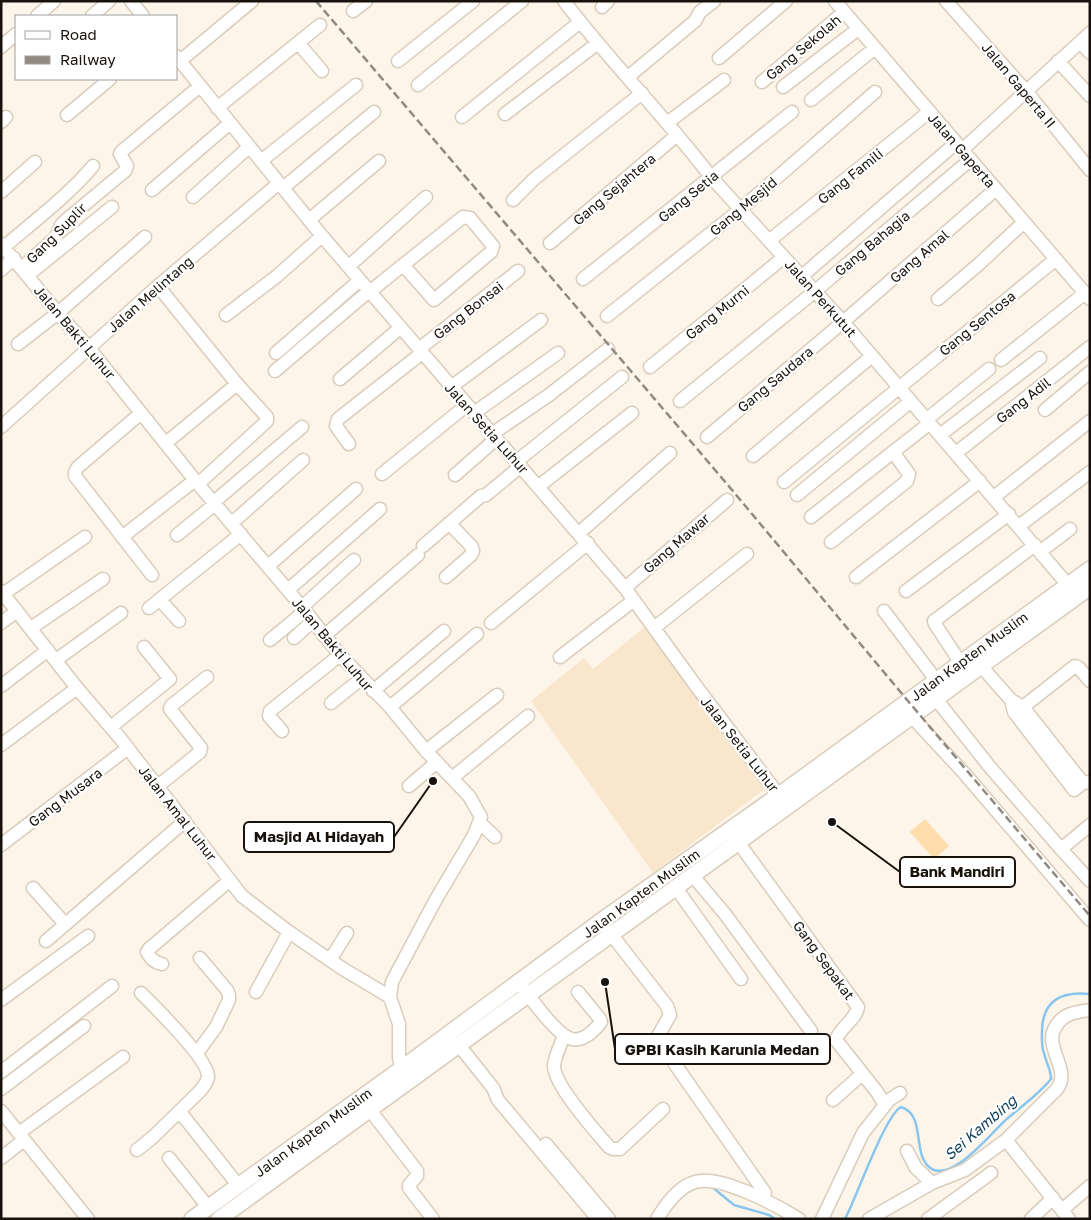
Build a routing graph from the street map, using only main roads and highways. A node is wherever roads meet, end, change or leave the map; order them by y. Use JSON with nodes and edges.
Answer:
{"nodes":[{"id":1,"x":1090,"y":569,"type":"edge"},
{"id":2,"x":1079,"y":589,"type":"edge"},
{"id":3,"x":784,"y":801,"type":"junction"},
{"id":4,"x":523,"y":987,"type":"junction"},
{"id":5,"x":403,"y":1076,"type":"junction"},
{"id":6,"x":192,"y":1219,"type":"edge"},
{"id":7,"x":219,"y":1219,"type":"edge"}],
"edges":[{"from":1,"to":2,"type":"main road","name":"Jalan Kapten Muslim"},
{"from":2,"to":3,"type":"main road","name":"Jalan Kapten Muslim"},
{"from":2,"to":3,"type":"main road","name":"Jalan Kapten Muslim"},
{"from":3,"to":4,"type":"main road","name":"Jalan Kapten Muslim"},
{"from":3,"to":4,"type":"main road","name":"Jalan Kapten Muslim"},
{"from":4,"to":5,"type":"main road","name":"Jalan Kapten Muslim"},
{"from":4,"to":5,"type":"main road","name":"Jalan Kapten Muslim"},
{"from":5,"to":6,"type":"main road","name":"Jalan Kapten Muslim"},
{"from":5,"to":7,"type":"main road","name":"Jalan Kapten Muslim"}]}
